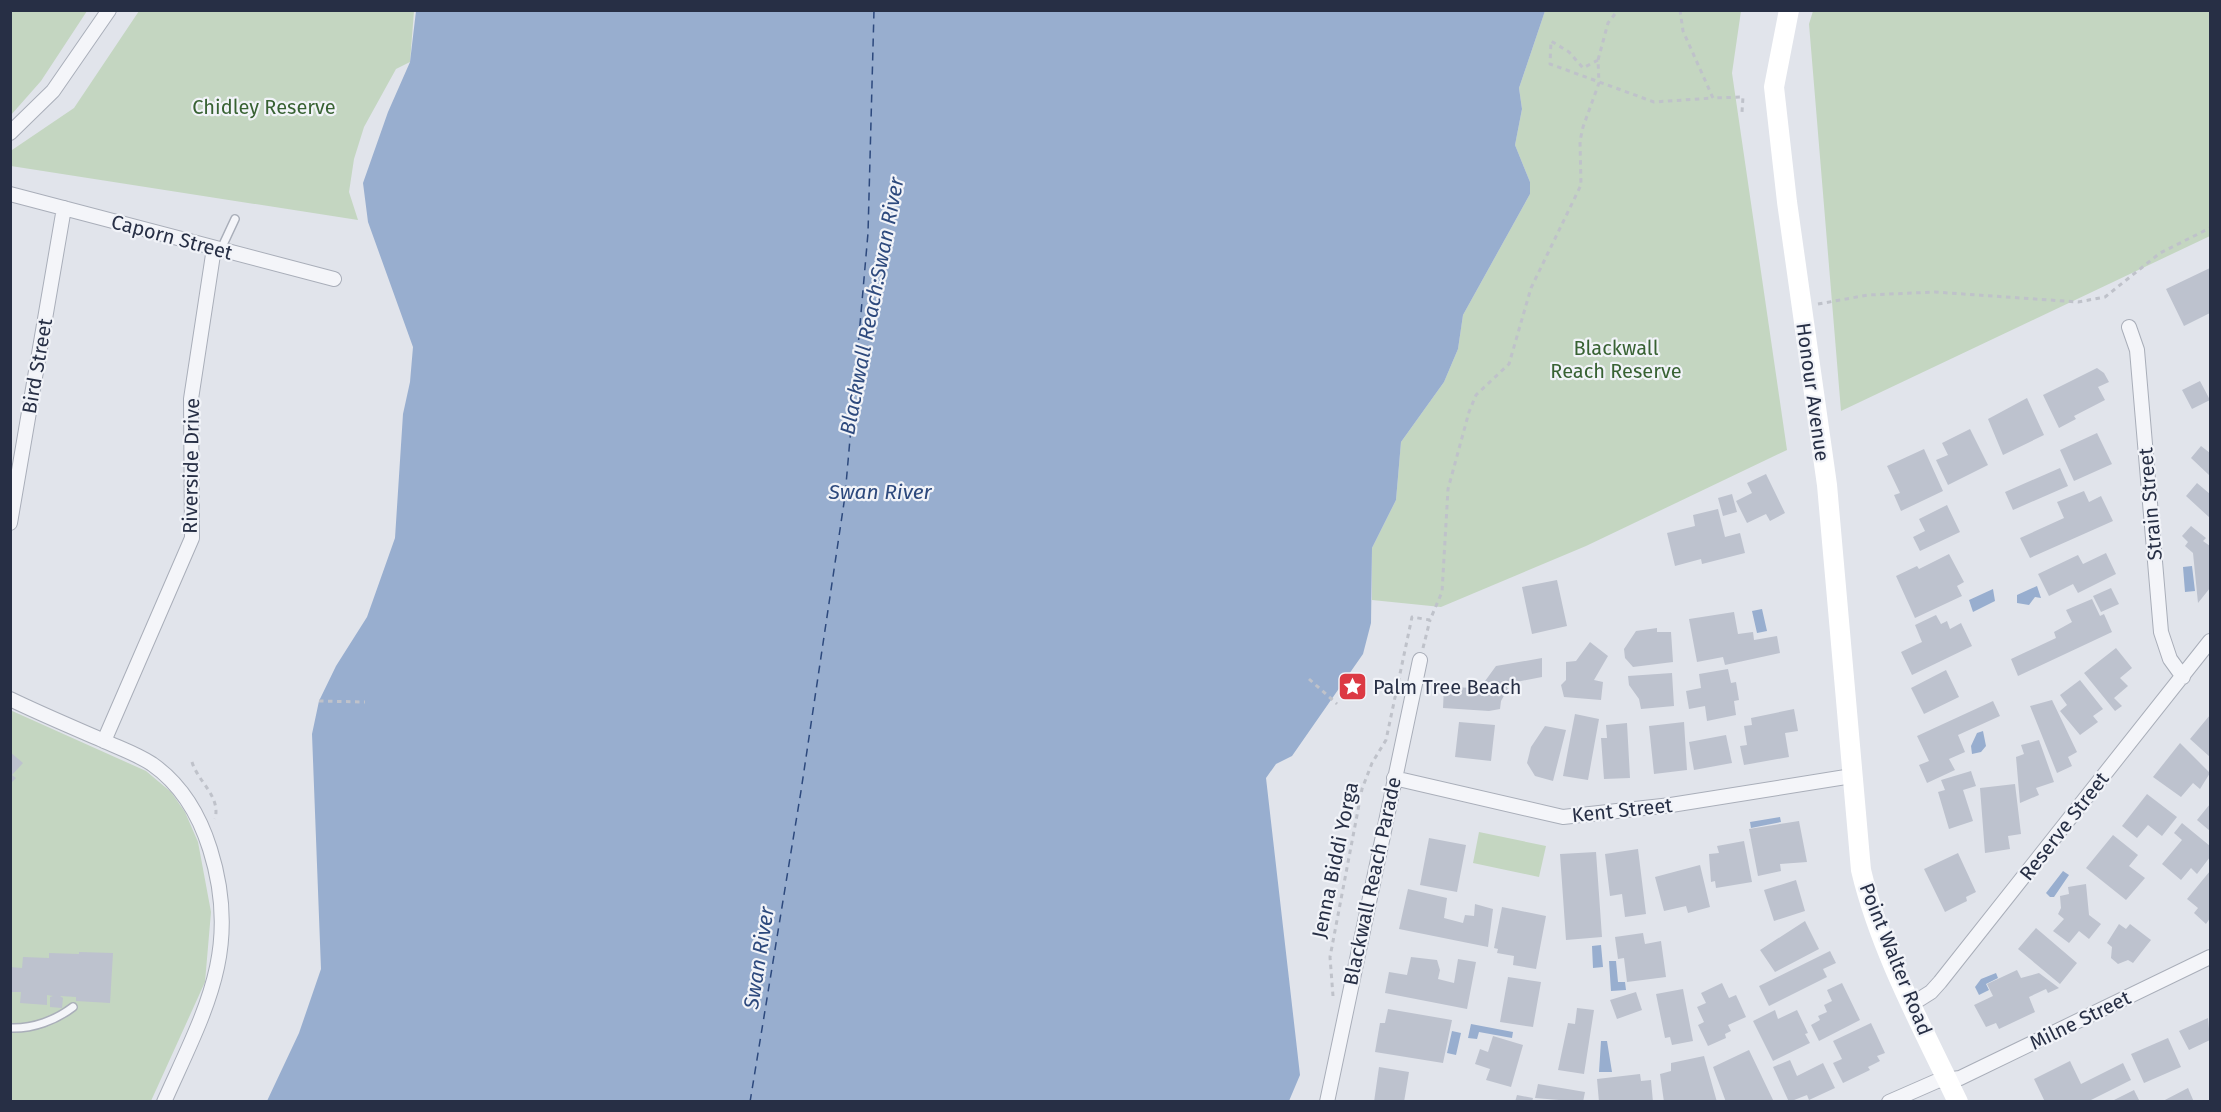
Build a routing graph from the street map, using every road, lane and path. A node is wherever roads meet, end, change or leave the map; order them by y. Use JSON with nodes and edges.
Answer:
{"nodes":[{"id":1,"x":109,"y":10,"type":"edge"},
{"id":2,"x":1618,"y":10,"type":"edge"},
{"id":3,"x":1680,"y":10,"type":"edge"},
{"id":4,"x":1790,"y":10,"type":"edge"},
{"id":5,"x":1598,"y":60,"type":"junction"},
{"id":6,"x":1599,"y":83,"type":"junction"},
{"id":7,"x":1713,"y":98,"type":"junction"},
{"id":8,"x":1742,"y":112,"type":"dead end"},
{"id":9,"x":10,"y":133,"type":"edge"},
{"id":10,"x":10,"y":194,"type":"edge"},
{"id":11,"x":64,"y":208,"type":"junction"},
{"id":12,"x":235,"y":219,"type":"dead end"},
{"id":13,"x":2211,"y":228,"type":"edge"},
{"id":14,"x":217,"y":248,"type":"junction"},
{"id":15,"x":334,"y":279,"type":"dead end"},
{"id":16,"x":1801,"y":307,"type":"junction"},
{"id":17,"x":2129,"y":327,"type":"dead end"},
{"id":18,"x":10,"y":523,"type":"edge"},
{"id":19,"x":1430,"y":620,"type":"junction"},
{"id":20,"x":2211,"y":641,"type":"edge"},
{"id":21,"x":1420,"y":660,"type":"joint"},
{"id":22,"x":2182,"y":677,"type":"junction"},
{"id":23,"x":1309,"y":680,"type":"dead end"},
{"id":24,"x":10,"y":699,"type":"edge"},
{"id":25,"x":319,"y":701,"type":"dead end"},
{"id":26,"x":365,"y":702,"type":"dead end"},
{"id":27,"x":1337,"y":704,"type":"dead end"},
{"id":28,"x":104,"y":741,"type":"junction"},
{"id":29,"x":192,"y":762,"type":"dead end"},
{"id":30,"x":1852,"y":776,"type":"junction"},
{"id":31,"x":1394,"y":778,"type":"junction"},
{"id":32,"x":217,"y":812,"type":"dead end"},
{"id":33,"x":2211,"y":957,"type":"edge"},
{"id":34,"x":1332,"y":1004,"type":"dead end"},
{"id":35,"x":1912,"y":1004,"type":"junction"},
{"id":36,"x":73,"y":1007,"type":"dead end"},
{"id":37,"x":10,"y":1028,"type":"edge"},
{"id":38,"x":1947,"y":1079,"type":"junction"},
{"id":39,"x":164,"y":1101,"type":"edge"},
{"id":40,"x":1326,"y":1101,"type":"edge"},
{"id":41,"x":1889,"y":1101,"type":"edge"},
{"id":42,"x":1958,"y":1101,"type":"edge"}],
"edges":[{"from":1,"to":9,"type":"street"},
{"from":2,"to":5,"type":"path"},
{"from":3,"to":7,"type":"path"},
{"from":4,"to":16,"type":"street","name":"Honour Avenue"},
{"from":5,"to":6,"type":"path"},
{"from":5,"to":6,"type":"path"},
{"from":6,"to":7,"type":"path"},
{"from":6,"to":19,"type":"path"},
{"from":7,"to":8,"type":"path"},
{"from":10,"to":11,"type":"street","name":"Caporn Street"},
{"from":11,"to":14,"type":"street","name":"Caporn Street"},
{"from":11,"to":18,"type":"street","name":"Bird Street"},
{"from":12,"to":14,"type":"lane"},
{"from":13,"to":16,"type":"path"},
{"from":14,"to":15,"type":"street","name":"Caporn Street"},
{"from":14,"to":28,"type":"street","name":"Riverside Drive"},
{"from":16,"to":30,"type":"street","name":"Honour Avenue"},
{"from":17,"to":22,"type":"street","name":"Strain Street"},
{"from":19,"to":21,"type":"path"},
{"from":19,"to":34,"type":"path","name":"Jenna Biddi Yorga"},
{"from":20,"to":22,"type":"street","name":"Reserve Street"},
{"from":21,"to":31,"type":"street","name":"Blackwall Reach Parade"},
{"from":22,"to":35,"type":"street","name":"Reserve Street"},
{"from":23,"to":27,"type":"path"},
{"from":24,"to":28,"type":"street"},
{"from":25,"to":26,"type":"path"},
{"from":28,"to":39,"type":"street"},
{"from":29,"to":32,"type":"path"},
{"from":30,"to":31,"type":"street","name":"Kent Street"},
{"from":30,"to":35,"type":"street","name":"Point Walter Road"},
{"from":31,"to":40,"type":"street","name":"Blackwall Reach Parade"},
{"from":33,"to":38,"type":"street","name":"Milne Street"},
{"from":35,"to":38,"type":"street","name":"Point Walter Road"},
{"from":36,"to":37,"type":"lane"},
{"from":38,"to":41,"type":"street","name":"Milne Street"},
{"from":38,"to":42,"type":"street","name":"Point Walter Road"}]}
